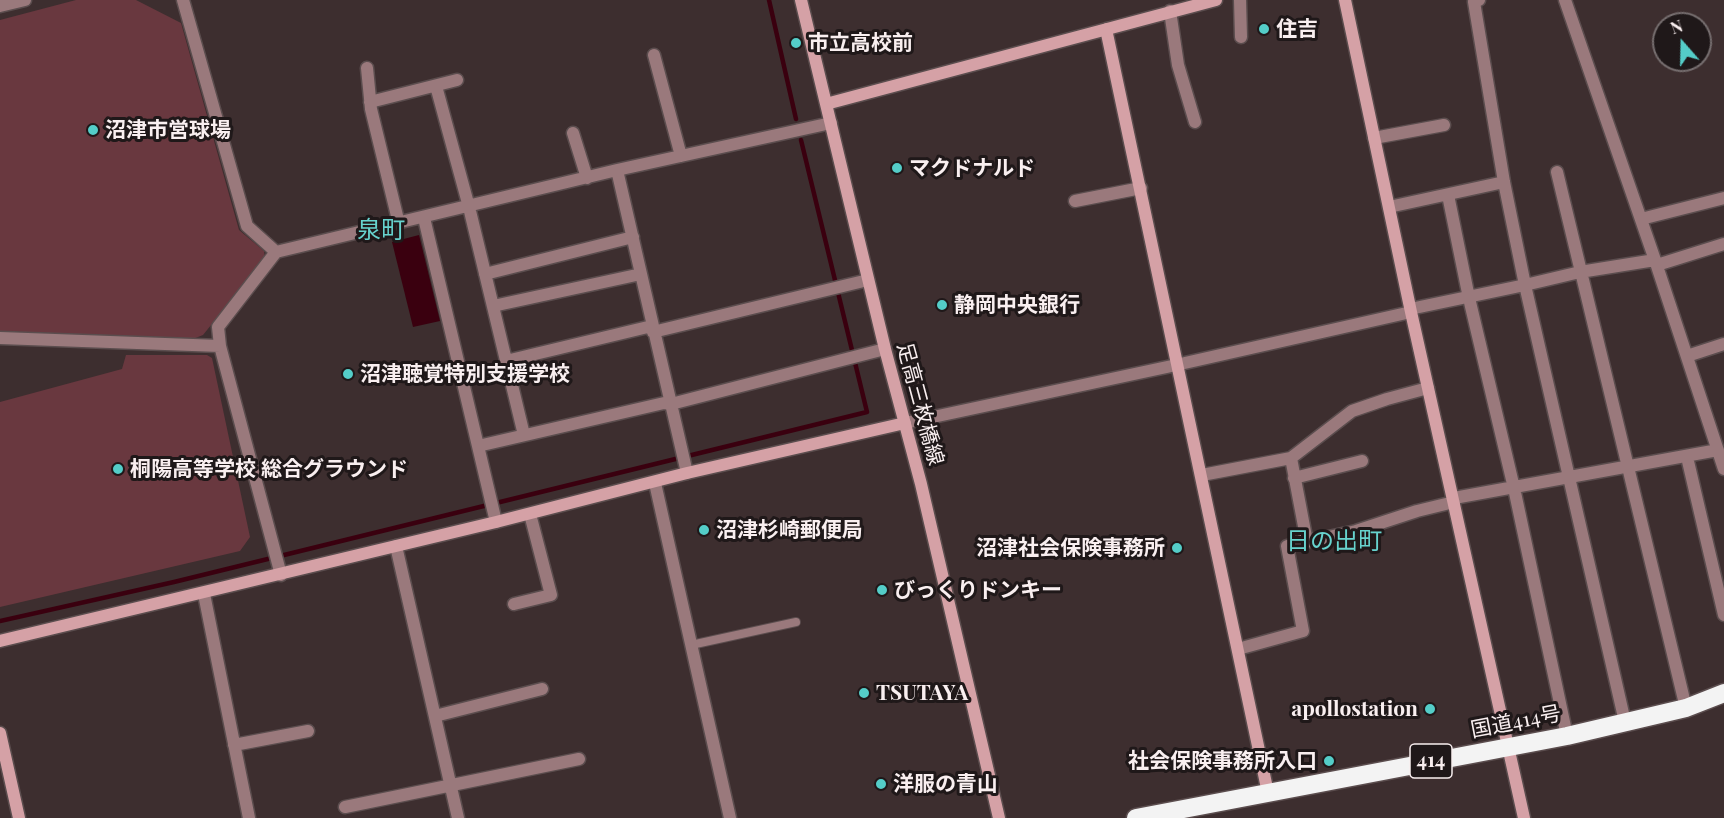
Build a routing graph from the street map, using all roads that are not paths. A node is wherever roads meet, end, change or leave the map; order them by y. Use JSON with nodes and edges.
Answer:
{"nodes":[{"id":1,"x":25,"y":0,"type":"edge"},
{"id":2,"x":183,"y":0,"type":"edge"},
{"id":3,"x":801,"y":0,"type":"edge"},
{"id":4,"x":1216,"y":0,"type":"edge"},
{"id":5,"x":1240,"y":0,"type":"edge"},
{"id":6,"x":1345,"y":0,"type":"edge"},
{"id":7,"x":1479,"y":0,"type":"edge"},
{"id":8,"x":1565,"y":0,"type":"edge"},
{"id":9,"x":0,"y":6,"type":"edge"},
{"id":10,"x":1170,"y":11,"type":"junction"},
{"id":11,"x":1106,"y":29,"type":"junction"},
{"id":12,"x":1241,"y":37,"type":"dead end"},
{"id":13,"x":654,"y":55,"type":"dead end"},
{"id":14,"x":367,"y":68,"type":"dead end"},
{"id":15,"x":457,"y":80,"type":"dead end"},
{"id":16,"x":436,"y":86,"type":"junction"},
{"id":17,"x":370,"y":102,"type":"junction"},
{"id":18,"x":826,"y":104,"type":"junction"},
{"id":19,"x":1195,"y":122,"type":"dead end"},
{"id":20,"x":831,"y":123,"type":"junction"},
{"id":21,"x":1444,"y":124,"type":"dead end"},
{"id":22,"x":573,"y":133,"type":"dead end"},
{"id":23,"x":1374,"y":138,"type":"junction"},
{"id":24,"x":681,"y":156,"type":"junction"},
{"id":25,"x":617,"y":170,"type":"junction"},
{"id":26,"x":1557,"y":172,"type":"dead end"},
{"id":27,"x":587,"y":178,"type":"junction"},
{"id":28,"x":1504,"y":182,"type":"junction"},
{"id":29,"x":1141,"y":188,"type":"junction"},
{"id":30,"x":1448,"y":195,"type":"junction"},
{"id":31,"x":1724,"y":198,"type":"edge"},
{"id":32,"x":1074,"y":201,"type":"dead end"},
{"id":33,"x":469,"y":207,"type":"junction"},
{"id":34,"x":1389,"y":207,"type":"junction"},
{"id":35,"x":424,"y":218,"type":"junction"},
{"id":36,"x":1641,"y":219,"type":"junction"},
{"id":37,"x":399,"y":224,"type":"junction"},
{"id":38,"x":633,"y":237,"type":"junction"},
{"id":39,"x":1724,"y":244,"type":"edge"},
{"id":40,"x":276,"y":252,"type":"junction"},
{"id":41,"x":1656,"y":262,"type":"junction"},
{"id":42,"x":1580,"y":272,"type":"junction"},
{"id":43,"x":485,"y":274,"type":"junction"},
{"id":44,"x":641,"y":274,"type":"junction"},
{"id":45,"x":868,"y":280,"type":"junction"},
{"id":46,"x":1525,"y":285,"type":"junction"},
{"id":47,"x":1469,"y":298,"type":"junction"},
{"id":48,"x":493,"y":306,"type":"junction"},
{"id":49,"x":1411,"y":310,"type":"junction"},
{"id":50,"x":652,"y":329,"type":"junction"},
{"id":51,"x":0,"y":338,"type":"edge"},
{"id":52,"x":1724,"y":344,"type":"edge"},
{"id":53,"x":220,"y":346,"type":"junction"},
{"id":54,"x":885,"y":350,"type":"junction"},
{"id":55,"x":1687,"y":356,"type":"junction"},
{"id":56,"x":506,"y":361,"type":"junction"},
{"id":57,"x":1179,"y":364,"type":"junction"},
{"id":58,"x":1428,"y":388,"type":"junction"},
{"id":59,"x":671,"y":404,"type":"junction"},
{"id":60,"x":905,"y":423,"type":"junction"},
{"id":61,"x":524,"y":435,"type":"junction"},
{"id":62,"x":478,"y":446,"type":"junction"},
{"id":63,"x":1718,"y":450,"type":"junction"},
{"id":64,"x":1687,"y":457,"type":"junction"},
{"id":65,"x":1291,"y":458,"type":"junction"},
{"id":66,"x":1362,"y":461,"type":"dead end"},
{"id":67,"x":1629,"y":467,"type":"junction"},
{"id":68,"x":1724,"y":469,"type":"edge"},
{"id":69,"x":687,"y":473,"type":"junction"},
{"id":70,"x":1202,"y":476,"type":"junction"},
{"id":71,"x":1294,"y":477,"type":"junction"},
{"id":72,"x":1570,"y":477,"type":"junction"},
{"id":73,"x":655,"y":483,"type":"junction"},
{"id":74,"x":1514,"y":488,"type":"junction"},
{"id":75,"x":1454,"y":500,"type":"junction"},
{"id":76,"x":530,"y":514,"type":"junction"},
{"id":77,"x":496,"y":522,"type":"junction"},
{"id":78,"x":1307,"y":542,"type":"junction"},
{"id":79,"x":396,"y":546,"type":"junction"},
{"id":80,"x":281,"y":574,"type":"junction"},
{"id":81,"x":204,"y":594,"type":"junction"},
{"id":82,"x":514,"y":604,"type":"dead end"},
{"id":83,"x":1724,"y":615,"type":"edge"},
{"id":84,"x":796,"y":622,"type":"dead end"},
{"id":85,"x":0,"y":641,"type":"edge"},
{"id":86,"x":691,"y":645,"type":"junction"},
{"id":87,"x":1238,"y":649,"type":"junction"},
{"id":88,"x":542,"y":689,"type":"dead end"},
{"id":89,"x":1724,"y":693,"type":"edge"},
{"id":90,"x":1686,"y":708,"type":"junction"},
{"id":91,"x":435,"y":716,"type":"junction"},
{"id":92,"x":1625,"y":722,"type":"junction"},
{"id":93,"x":308,"y":731,"type":"dead end"},
{"id":94,"x":0,"y":733,"type":"edge"},
{"id":95,"x":1567,"y":736,"type":"junction"},
{"id":96,"x":234,"y":745,"type":"junction"},
{"id":97,"x":1508,"y":746,"type":"junction"},
{"id":98,"x":579,"y":759,"type":"dead end"},
{"id":99,"x":4,"y":770,"type":"edge"},
{"id":100,"x":451,"y":784,"type":"junction"},
{"id":101,"x":1268,"y":793,"type":"junction"},
{"id":102,"x":345,"y":807,"type":"dead end"},
{"id":103,"x":18,"y":818,"type":"edge"},
{"id":104,"x":249,"y":818,"type":"edge"},
{"id":105,"x":458,"y":818,"type":"edge"},
{"id":106,"x":730,"y":818,"type":"edge"},
{"id":107,"x":999,"y":818,"type":"edge"},
{"id":108,"x":1136,"y":818,"type":"edge"},
{"id":109,"x":1524,"y":818,"type":"edge"}],
"edges":[{"from":1,"to":9,"type":"street"},
{"from":2,"to":40,"type":"street"},
{"from":3,"to":18,"type":"street","name":"足高三枚橋線"},
{"from":4,"to":10,"type":"street"},
{"from":5,"to":12,"type":"street"},
{"from":6,"to":23,"type":"street"},
{"from":7,"to":28,"type":"street"},
{"from":8,"to":36,"type":"street"},
{"from":10,"to":11,"type":"street"},
{"from":10,"to":19,"type":"street"},
{"from":11,"to":18,"type":"street"},
{"from":11,"to":29,"type":"street"},
{"from":13,"to":24,"type":"street"},
{"from":14,"to":17,"type":"street"},
{"from":15,"to":16,"type":"street"},
{"from":16,"to":17,"type":"street"},
{"from":16,"to":33,"type":"street"},
{"from":17,"to":37,"type":"street"},
{"from":18,"to":20,"type":"street","name":"足高三枚橋線"},
{"from":20,"to":24,"type":"street"},
{"from":20,"to":45,"type":"street","name":"足高三枚橋線"},
{"from":21,"to":23,"type":"street"},
{"from":22,"to":27,"type":"street"},
{"from":23,"to":34,"type":"street"},
{"from":24,"to":25,"type":"street"},
{"from":25,"to":27,"type":"street"},
{"from":25,"to":38,"type":"street"},
{"from":26,"to":42,"type":"street"},
{"from":27,"to":33,"type":"street"},
{"from":28,"to":30,"type":"street"},
{"from":28,"to":46,"type":"street"},
{"from":29,"to":32,"type":"street"},
{"from":29,"to":57,"type":"street"},
{"from":30,"to":34,"type":"street"},
{"from":30,"to":47,"type":"street"},
{"from":31,"to":36,"type":"street"},
{"from":33,"to":35,"type":"street"},
{"from":33,"to":43,"type":"street"},
{"from":34,"to":49,"type":"street"},
{"from":35,"to":37,"type":"street"},
{"from":35,"to":62,"type":"street"},
{"from":36,"to":41,"type":"street"},
{"from":37,"to":40,"type":"street"},
{"from":38,"to":43,"type":"street"},
{"from":38,"to":44,"type":"street"},
{"from":39,"to":41,"type":"street"},
{"from":40,"to":53,"type":"street"},
{"from":41,"to":42,"type":"street"},
{"from":41,"to":55,"type":"street"},
{"from":42,"to":46,"type":"street"},
{"from":42,"to":67,"type":"street"},
{"from":43,"to":48,"type":"street"},
{"from":44,"to":48,"type":"street"},
{"from":44,"to":50,"type":"street"},
{"from":45,"to":50,"type":"street"},
{"from":45,"to":54,"type":"street","name":"足高三枚橋線"},
{"from":46,"to":47,"type":"street"},
{"from":46,"to":72,"type":"street"},
{"from":47,"to":49,"type":"street"},
{"from":47,"to":74,"type":"street"},
{"from":48,"to":56,"type":"street"},
{"from":49,"to":57,"type":"street"},
{"from":49,"to":58,"type":"street"},
{"from":50,"to":56,"type":"street"},
{"from":50,"to":59,"type":"street"},
{"from":51,"to":53,"type":"street"},
{"from":52,"to":55,"type":"street"},
{"from":53,"to":80,"type":"street"},
{"from":54,"to":59,"type":"street"},
{"from":54,"to":60,"type":"street","name":"足高三枚橋線"},
{"from":55,"to":63,"type":"street"},
{"from":56,"to":61,"type":"street"},
{"from":57,"to":60,"type":"street"},
{"from":57,"to":70,"type":"street"},
{"from":58,"to":65,"type":"street"},
{"from":58,"to":75,"type":"street"},
{"from":59,"to":61,"type":"street"},
{"from":59,"to":69,"type":"street"},
{"from":60,"to":69,"type":"street"},
{"from":60,"to":107,"type":"street","name":"足高三枚橋線"},
{"from":61,"to":62,"type":"street"},
{"from":62,"to":77,"type":"street"},
{"from":63,"to":64,"type":"street"},
{"from":63,"to":68,"type":"street"},
{"from":64,"to":67,"type":"street"},
{"from":64,"to":83,"type":"street"},
{"from":65,"to":70,"type":"street"},
{"from":65,"to":71,"type":"street"},
{"from":66,"to":71,"type":"street"},
{"from":67,"to":72,"type":"street"},
{"from":67,"to":90,"type":"street"},
{"from":69,"to":73,"type":"street"},
{"from":70,"to":87,"type":"street"},
{"from":71,"to":78,"type":"street"},
{"from":72,"to":74,"type":"street"},
{"from":72,"to":92,"type":"street"},
{"from":73,"to":76,"type":"street"},
{"from":73,"to":86,"type":"street"},
{"from":74,"to":75,"type":"street"},
{"from":74,"to":95,"type":"street"},
{"from":75,"to":78,"type":"street"},
{"from":75,"to":97,"type":"street"},
{"from":76,"to":77,"type":"street"},
{"from":76,"to":82,"type":"street"},
{"from":77,"to":79,"type":"street"},
{"from":78,"to":87,"type":"street"},
{"from":79,"to":80,"type":"street"},
{"from":79,"to":91,"type":"street"},
{"from":80,"to":81,"type":"street"},
{"from":81,"to":85,"type":"street"},
{"from":81,"to":96,"type":"street"},
{"from":84,"to":86,"type":"lane"},
{"from":86,"to":106,"type":"street"},
{"from":87,"to":101,"type":"street"},
{"from":88,"to":91,"type":"street"},
{"from":89,"to":90,"type":"highway","name":"国道414号","number":"414"},
{"from":90,"to":92,"type":"highway","name":"国道414号","number":"414"},
{"from":91,"to":100,"type":"street"},
{"from":92,"to":95,"type":"highway","name":"国道414号","number":"414"},
{"from":93,"to":96,"type":"street"},
{"from":94,"to":99,"type":"street"},
{"from":95,"to":97,"type":"highway","name":"国道414号","number":"414"},
{"from":96,"to":104,"type":"street"},
{"from":97,"to":101,"type":"highway","name":"国道414号","number":"414"},
{"from":97,"to":109,"type":"street"},
{"from":98,"to":100,"type":"street"},
{"from":99,"to":103,"type":"street"},
{"from":100,"to":102,"type":"street"},
{"from":100,"to":105,"type":"street"},
{"from":101,"to":108,"type":"highway","name":"国道414号","number":"414"}]}
